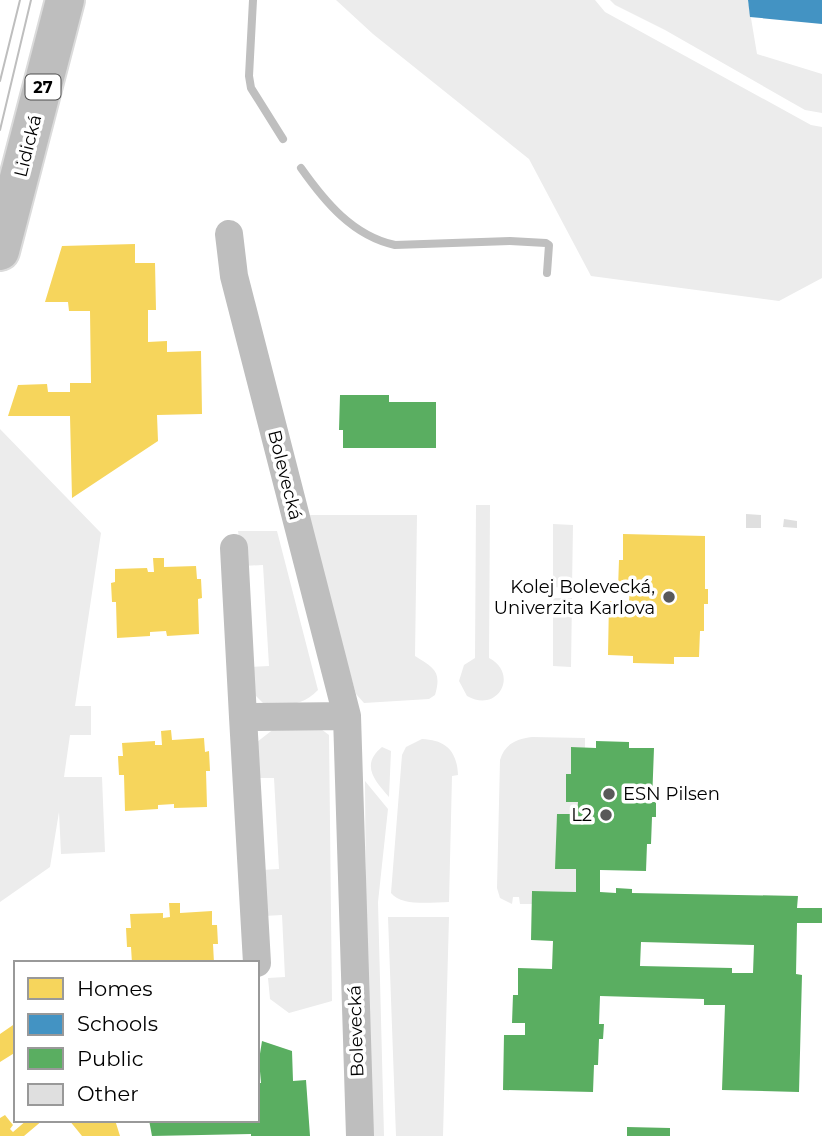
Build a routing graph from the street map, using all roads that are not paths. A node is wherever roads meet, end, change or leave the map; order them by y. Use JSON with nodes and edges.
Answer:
{"nodes":[{"id":1,"x":65,"y":0,"type":"edge"},
{"id":2,"x":229,"y":233,"type":"dead end"},
{"id":3,"x":0,"y":251,"type":"edge"},
{"id":4,"x":234,"y":548,"type":"dead end"},
{"id":5,"x":347,"y":716,"type":"junction"},
{"id":6,"x":243,"y":717,"type":"junction"},
{"id":7,"x":257,"y":961,"type":"edge"},
{"id":8,"x":360,"y":1136,"type":"edge"}],
"edges":[{"from":1,"to":3,"type":"main road","name":"Lidická","number":"27"},
{"from":2,"to":5,"type":"street","name":"Bolevecká"},
{"from":4,"to":6,"type":"street"},
{"from":5,"to":6,"type":"street"},
{"from":5,"to":8,"type":"street","name":"Bolevecká"},
{"from":6,"to":7,"type":"street"}]}
